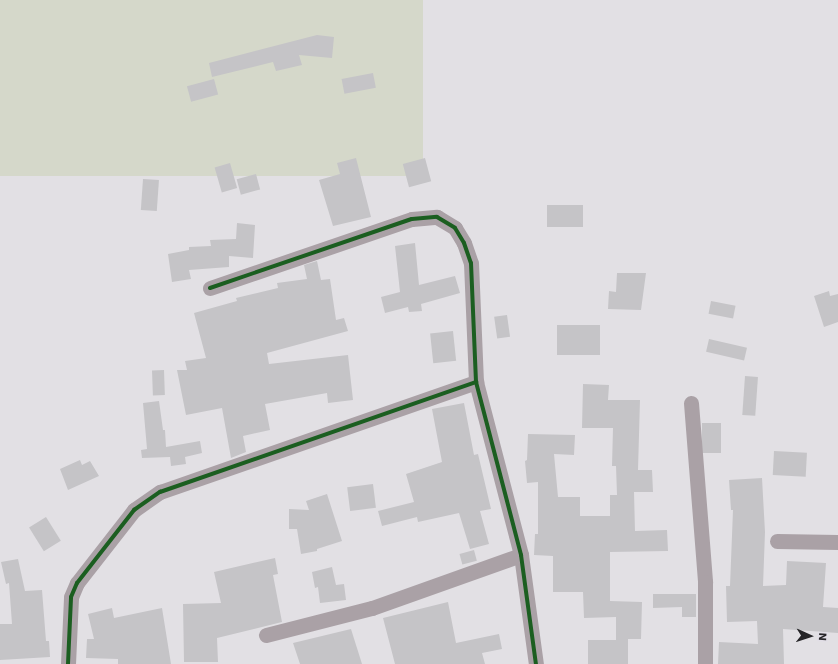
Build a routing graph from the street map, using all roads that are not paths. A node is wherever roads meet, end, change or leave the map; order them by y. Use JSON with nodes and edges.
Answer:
{"nodes":[{"id":1,"x":210,"y":288,"type":"dead end"},
{"id":2,"x":476,"y":382,"type":"junction"},
{"id":3,"x":691,"y":404,"type":"dead end"},
{"id":4,"x":777,"y":541,"type":"dead end"},
{"id":5,"x":838,"y":542,"type":"edge"},
{"id":6,"x":521,"y":555,"type":"junction"},
{"id":7,"x":266,"y":635,"type":"dead end"},
{"id":8,"x":68,"y":664,"type":"edge"},
{"id":9,"x":536,"y":664,"type":"edge"},
{"id":10,"x":705,"y":664,"type":"edge"}],
"edges":[{"from":1,"to":2,"type":"street"},
{"from":2,"to":6,"type":"street"},
{"from":2,"to":8,"type":"street"},
{"from":3,"to":10,"type":"street"},
{"from":4,"to":5,"type":"street"},
{"from":6,"to":7,"type":"street"},
{"from":6,"to":9,"type":"street"}]}
